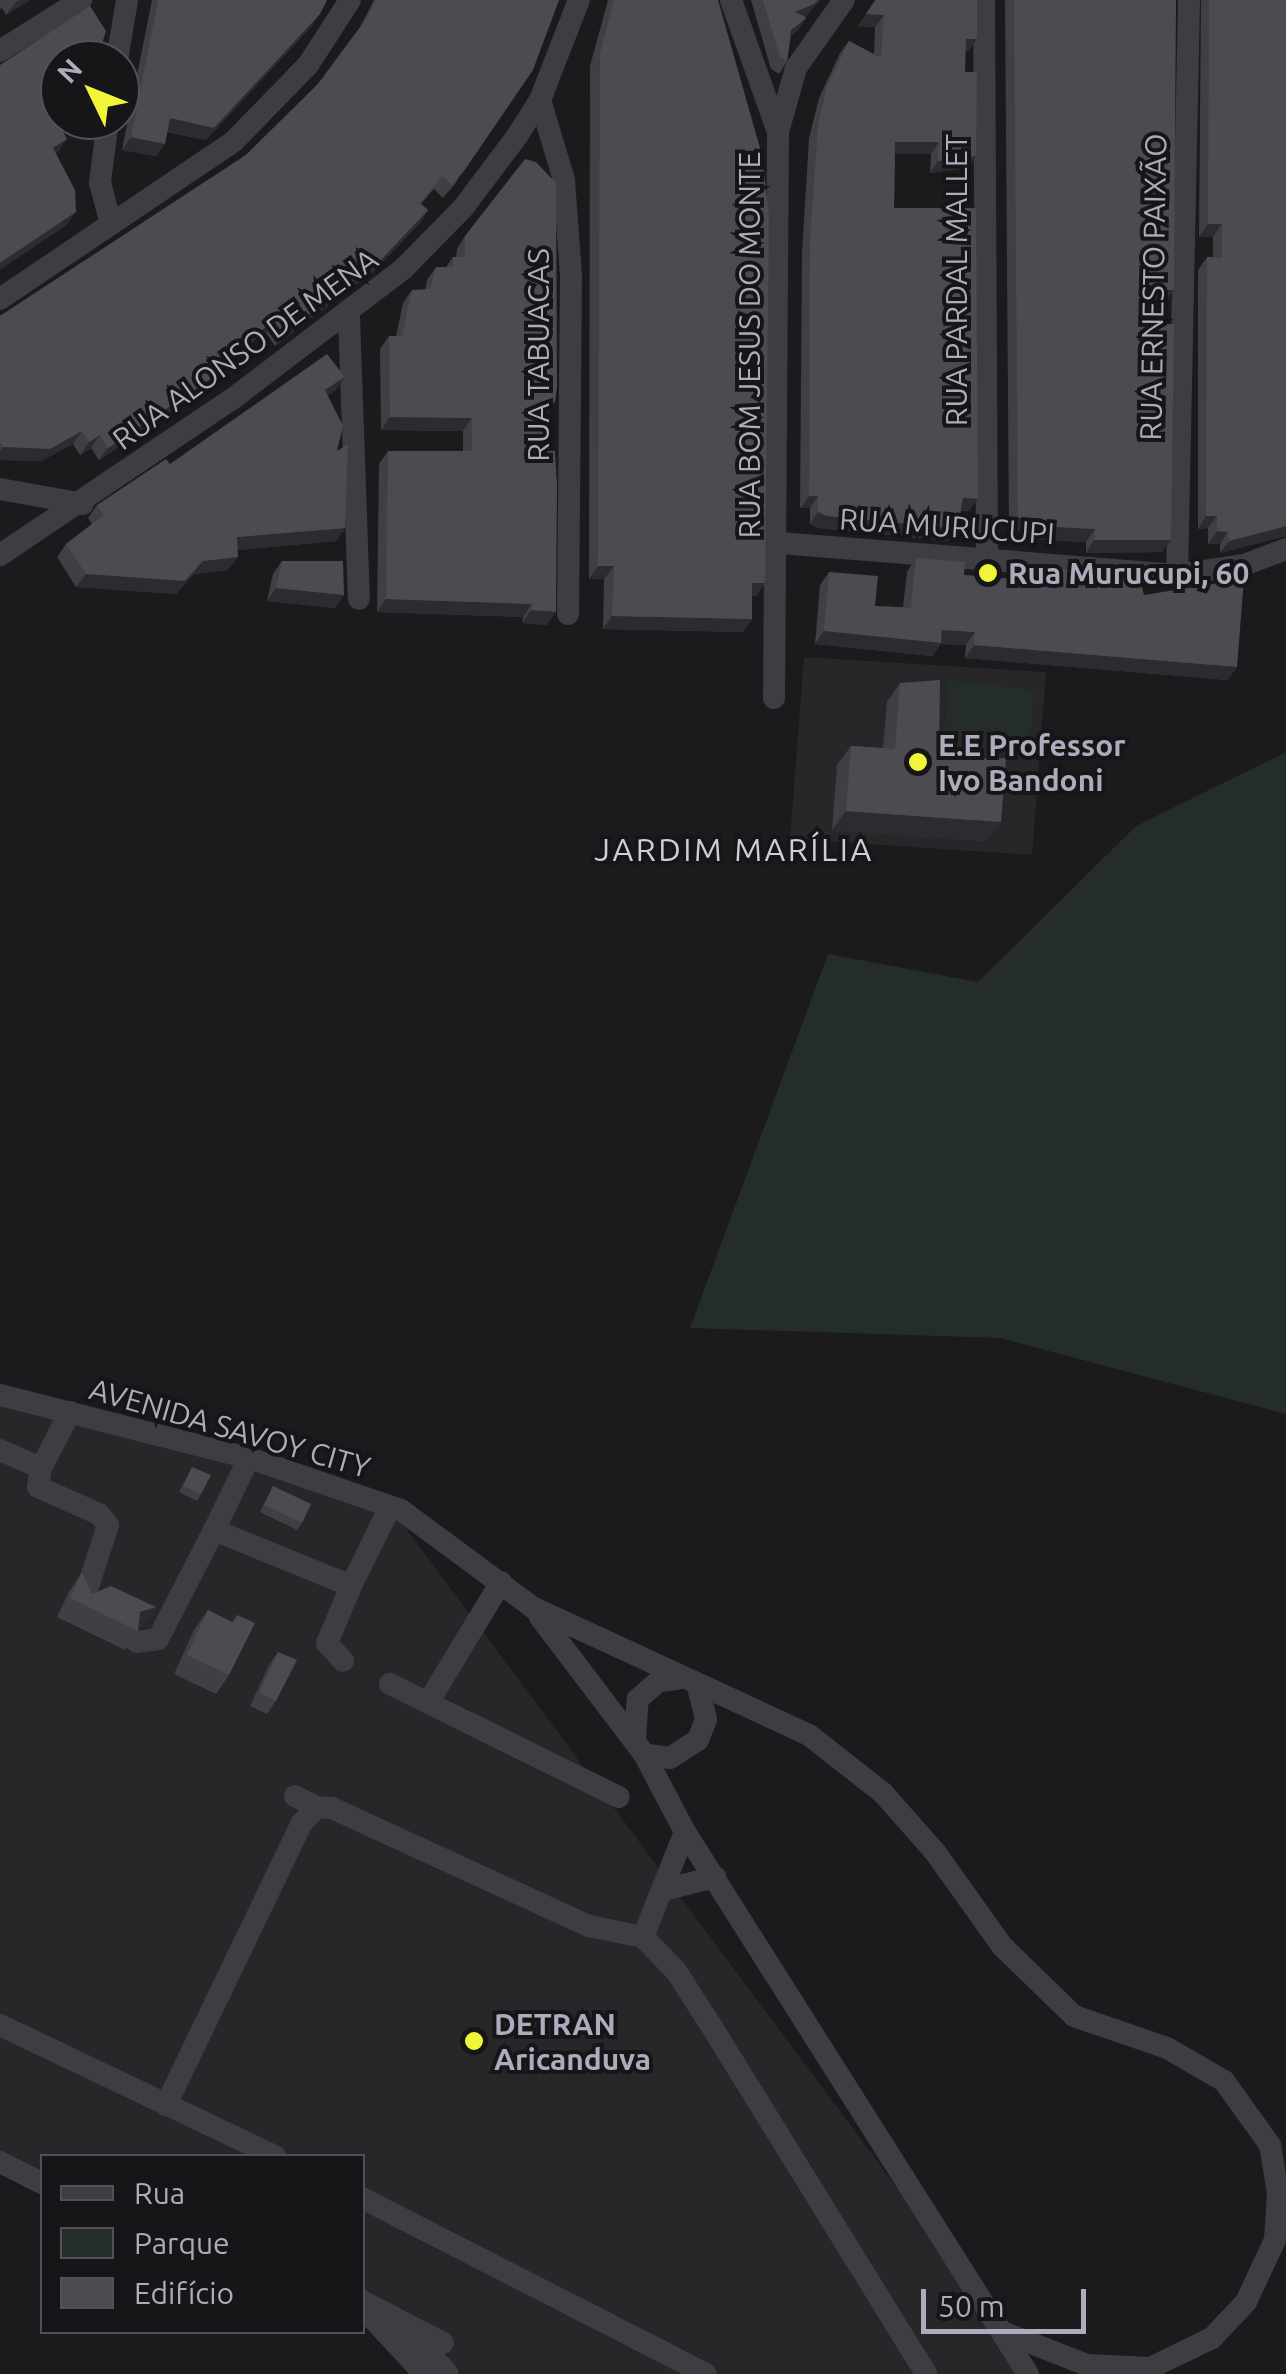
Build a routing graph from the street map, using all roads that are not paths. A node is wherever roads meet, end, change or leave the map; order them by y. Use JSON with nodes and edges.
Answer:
{"nodes":[{"id":1,"x":80,"y":0,"type":"edge"},
{"id":2,"x":127,"y":0,"type":"edge"},
{"id":3,"x":350,"y":0,"type":"edge"},
{"id":4,"x":579,"y":0,"type":"edge"},
{"id":5,"x":731,"y":0,"type":"edge"},
{"id":6,"x":844,"y":0,"type":"edge"},
{"id":7,"x":984,"y":0,"type":"edge"},
{"id":8,"x":1189,"y":0,"type":"edge"},
{"id":9,"x":120,"y":40,"type":"edge"},
{"id":10,"x":0,"y":51,"type":"edge"},
{"id":11,"x":540,"y":100,"type":"junction"},
{"id":12,"x":778,"y":132,"type":"junction"},
{"id":13,"x":105,"y":140,"type":"edge"},
{"id":14,"x":110,"y":224,"type":"junction"},
{"id":15,"x":0,"y":299,"type":"edge"},
{"id":16,"x":349,"y":316,"type":"junction"},
{"id":17,"x":0,"y":489,"type":"edge"},
{"id":18,"x":84,"y":504,"type":"junction"},
{"id":19,"x":780,"y":544,"type":"junction"},
{"id":20,"x":1286,"y":550,"type":"edge"},
{"id":21,"x":0,"y":555,"type":"edge"},
{"id":22,"x":988,"y":559,"type":"junction"},
{"id":23,"x":1178,"y":575,"type":"junction"},
{"id":24,"x":359,"y":599,"type":"dead end"},
{"id":25,"x":568,"y":614,"type":"dead end"},
{"id":26,"x":774,"y":698,"type":"dead end"},
{"id":27,"x":0,"y":1395,"type":"edge"},
{"id":28,"x":70,"y":1412,"type":"junction"},
{"id":29,"x":0,"y":1450,"type":"edge"},
{"id":30,"x":249,"y":1458,"type":"junction"},
{"id":31,"x":41,"y":1468,"type":"junction"},
{"id":32,"x":390,"y":1507,"type":"junction"},
{"id":33,"x":214,"y":1530,"type":"junction"},
{"id":34,"x":501,"y":1582,"type":"junction"},
{"id":35,"x":352,"y":1586,"type":"junction"},
{"id":36,"x":84,"y":1598,"type":"edge"},
{"id":37,"x":532,"y":1607,"type":"junction"},
{"id":38,"x":138,"y":1642,"type":"edge"},
{"id":39,"x":343,"y":1661,"type":"dead end"},
{"id":40,"x":688,"y":1683,"type":"junction"},
{"id":41,"x":390,"y":1684,"type":"dead end"},
{"id":42,"x":428,"y":1701,"type":"junction"},
{"id":43,"x":641,"y":1750,"type":"junction"},
{"id":44,"x":295,"y":1796,"type":"dead end"},
{"id":45,"x":619,"y":1796,"type":"dead end"},
{"id":46,"x":317,"y":1808,"type":"junction"},
{"id":47,"x":685,"y":1832,"type":"junction"},
{"id":48,"x":715,"y":1878,"type":"junction"},
{"id":49,"x":663,"y":1890,"type":"junction"},
{"id":50,"x":643,"y":1937,"type":"junction"},
{"id":51,"x":0,"y":2025,"type":"edge"},
{"id":52,"x":166,"y":2104,"type":"junction"},
{"id":53,"x":271,"y":2154,"type":"edge"},
{"id":54,"x":0,"y":2162,"type":"edge"},
{"id":55,"x":40,"y":2182,"type":"edge"},
{"id":56,"x":365,"y":2200,"type":"edge"},
{"id":57,"x":365,"y":2305,"type":"edge"},
{"id":58,"x":365,"y":2307,"type":"edge"},
{"id":59,"x":396,"y":2316,"type":"junction"},
{"id":60,"x":1005,"y":2333,"type":"junction"},
{"id":61,"x":443,"y":2342,"type":"dead end"},
{"id":62,"x":1147,"y":2371,"type":"edge"},
{"id":63,"x":424,"y":2374,"type":"edge"},
{"id":64,"x":448,"y":2374,"type":"edge"},
{"id":65,"x":706,"y":2374,"type":"edge"},
{"id":66,"x":926,"y":2374,"type":"edge"},
{"id":67,"x":1028,"y":2374,"type":"edge"}],
"edges":[{"from":1,"to":10,"type":"street"},
{"from":2,"to":9,"type":"street"},
{"from":3,"to":14,"type":"street"},
{"from":4,"to":11,"type":"street","name":"RUA ALONSO DE MENA"},
{"from":5,"to":12,"type":"street","name":"RUA BOM JESUS DO MONTE"},
{"from":6,"to":12,"type":"street"},
{"from":7,"to":22,"type":"street","name":"RUA PARDAL MALLET"},
{"from":8,"to":23,"type":"street","name":"RUA ERNESTO PAIXÃO"},
{"from":11,"to":16,"type":"street","name":"RUA ALONSO DE MENA"},
{"from":11,"to":25,"type":"street","name":"RUA TABUACAS"},
{"from":12,"to":19,"type":"street","name":"RUA BOM JESUS DO MONTE"},
{"from":13,"to":14,"type":"street"},
{"from":14,"to":15,"type":"street"},
{"from":16,"to":18,"type":"street","name":"RUA ALONSO DE MENA"},
{"from":16,"to":24,"type":"street"},
{"from":17,"to":18,"type":"street"},
{"from":18,"to":21,"type":"street","name":"RUA ALONSO DE MENA"},
{"from":19,"to":22,"type":"street","name":"RUA MURUCUPI"},
{"from":19,"to":26,"type":"street","name":"RUA BOM JESUS DO MONTE"},
{"from":20,"to":23,"type":"street","name":"RUA MURUCUPI"},
{"from":22,"to":23,"type":"street","name":"RUA MURUCUPI"},
{"from":27,"to":28,"type":"street","name":"AVENIDA SAVOY CITY"},
{"from":28,"to":30,"type":"street","name":"AVENIDA SAVOY CITY"},
{"from":28,"to":31,"type":"street"},
{"from":29,"to":31,"type":"street"},
{"from":30,"to":32,"type":"street","name":"AVENIDA SAVOY CITY"},
{"from":30,"to":33,"type":"street"},
{"from":31,"to":36,"type":"street"},
{"from":32,"to":34,"type":"street","name":"AVENIDA SAVOY CITY"},
{"from":32,"to":35,"type":"street"},
{"from":33,"to":35,"type":"street"},
{"from":33,"to":38,"type":"street"},
{"from":34,"to":37,"type":"street","name":"AVENIDA SAVOY CITY"},
{"from":34,"to":42,"type":"street"},
{"from":35,"to":39,"type":"street"},
{"from":37,"to":40,"type":"street"},
{"from":37,"to":43,"type":"street"},
{"from":40,"to":43,"type":"street"},
{"from":40,"to":43,"type":"street"},
{"from":40,"to":62,"type":"street"},
{"from":41,"to":42,"type":"street"},
{"from":42,"to":45,"type":"street"},
{"from":43,"to":47,"type":"street"},
{"from":44,"to":46,"type":"street"},
{"from":46,"to":50,"type":"street"},
{"from":46,"to":52,"type":"street"},
{"from":47,"to":48,"type":"street"},
{"from":47,"to":49,"type":"street"},
{"from":48,"to":49,"type":"street"},
{"from":48,"to":60,"type":"street"},
{"from":49,"to":50,"type":"street"},
{"from":50,"to":66,"type":"street"},
{"from":51,"to":52,"type":"street"},
{"from":52,"to":53,"type":"street"},
{"from":54,"to":55,"type":"street"},
{"from":56,"to":65,"type":"street"},
{"from":57,"to":59,"type":"street"},
{"from":58,"to":63,"type":"street"},
{"from":59,"to":61,"type":"street"},
{"from":59,"to":64,"type":"street"},
{"from":60,"to":62,"type":"street"},
{"from":60,"to":67,"type":"street"}]}
